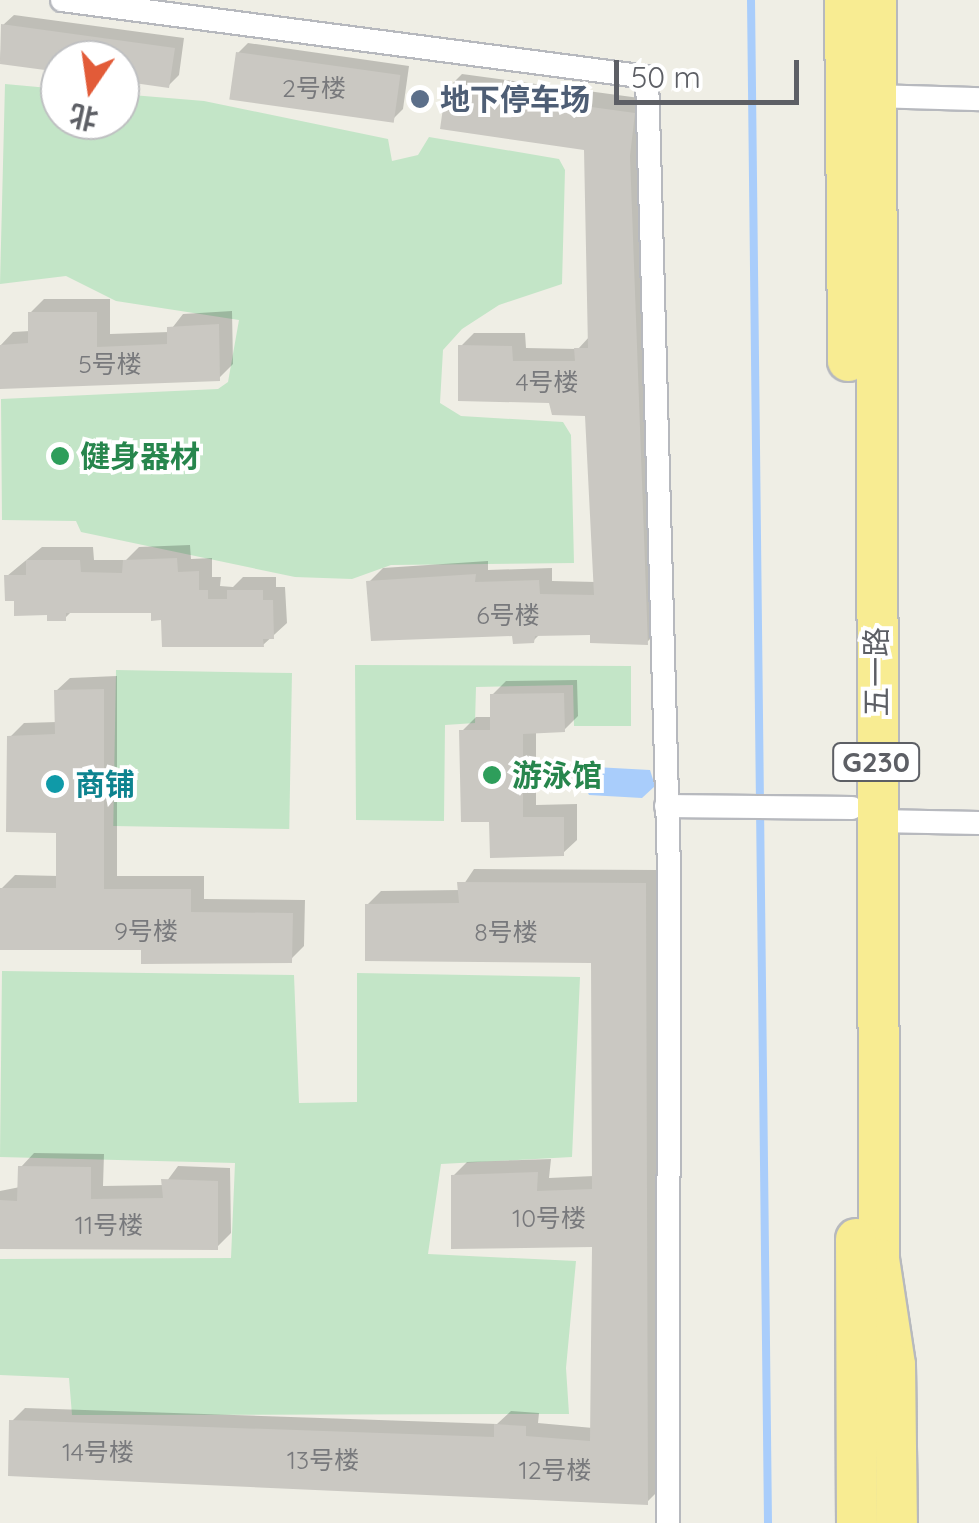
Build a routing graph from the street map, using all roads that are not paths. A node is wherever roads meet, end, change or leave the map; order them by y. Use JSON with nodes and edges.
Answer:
{"nodes":[{"id":1,"x":62,"y":0,"type":"edge"},
{"id":2,"x":845,"y":0,"type":"edge"},
{"id":3,"x":876,"y":0,"type":"edge"},
{"id":4,"x":876,"y":96,"type":"junction"},
{"id":5,"x":979,"y":99,"type":"edge"},
{"id":6,"x":666,"y":806,"type":"junction"},
{"id":7,"x":864,"y":815,"type":"junction"},
{"id":8,"x":979,"y":823,"type":"edge"},
{"id":9,"x":668,"y":1523,"type":"edge"},
{"id":10,"x":857,"y":1523,"type":"edge"},
{"id":11,"x":897,"y":1523,"type":"edge"}],
"edges":[{"from":1,"to":6,"type":"street"},
{"from":2,"to":7,"type":"highway","name":"五一路","number":"G230"},
{"from":3,"to":4,"type":"highway","name":"五一路","number":"G230"},
{"from":4,"to":5,"type":"street"},
{"from":4,"to":7,"type":"highway","name":"五一路","number":"G230"},
{"from":6,"to":7,"type":"street"},
{"from":6,"to":9,"type":"street"},
{"from":7,"to":8,"type":"street"},
{"from":7,"to":10,"type":"highway","name":"五一路","number":"G230"},
{"from":7,"to":11,"type":"highway","name":"五一路","number":"G230"}]}
